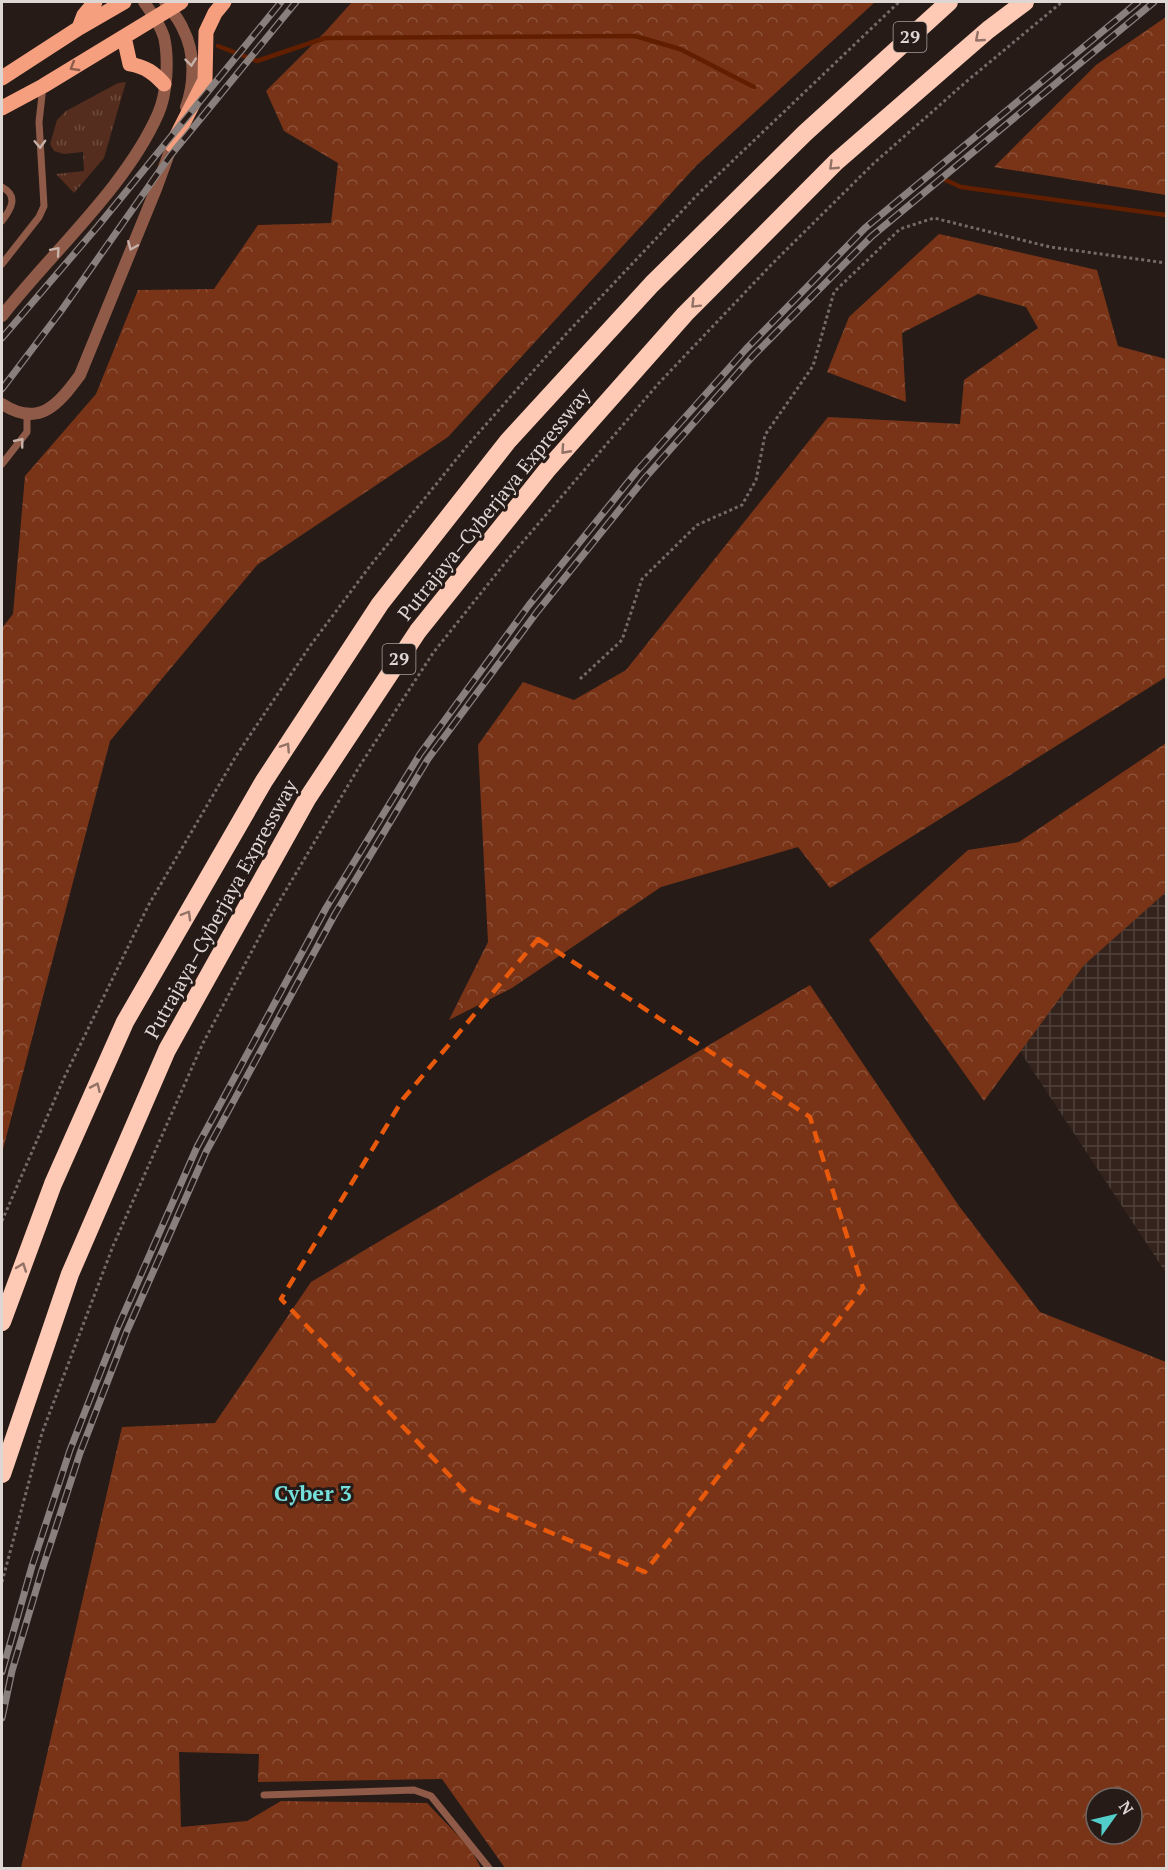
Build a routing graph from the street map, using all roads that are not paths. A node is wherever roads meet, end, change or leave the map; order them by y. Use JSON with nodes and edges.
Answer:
{"nodes":[{"id":1,"x":95,"y":2,"type":"edge"},
{"id":2,"x":124,"y":2,"type":"edge"},
{"id":3,"x":144,"y":2,"type":"edge"},
{"id":4,"x":224,"y":2,"type":"edge"},
{"id":5,"x":949,"y":2,"type":"edge"},
{"id":6,"x":1025,"y":2,"type":"edge"},
{"id":7,"x":172,"y":4,"type":"edge"},
{"id":8,"x":155,"y":18,"type":"junction"},
{"id":9,"x":79,"y":28,"type":"junction"},
{"id":10,"x":124,"y":37,"type":"junction"},
{"id":11,"x":2,"y":78,"type":"edge"},
{"id":12,"x":164,"y":84,"type":"junction"},
{"id":13,"x":43,"y":86,"type":"junction"},
{"id":14,"x":2,"y":108,"type":"edge"},
{"id":15,"x":172,"y":145,"type":"junction"},
{"id":16,"x":2,"y":187,"type":"edge"},
{"id":17,"x":2,"y":221,"type":"edge"},
{"id":18,"x":2,"y":264,"type":"edge"},
{"id":19,"x":2,"y":316,"type":"edge"},
{"id":20,"x":2,"y":404,"type":"edge"},
{"id":21,"x":27,"y":415,"type":"junction"},
{"id":22,"x":2,"y":464,"type":"edge"},
{"id":23,"x":2,"y":1322,"type":"edge"},
{"id":24,"x":2,"y":1474,"type":"edge"},
{"id":25,"x":264,"y":1795,"type":"dead end"},
{"id":26,"x":489,"y":1869,"type":"edge"}],
"edges":[{"from":1,"to":9,"type":"main road"},
{"from":2,"to":9,"type":"main road"},
{"from":3,"to":8,"type":"street"},
{"from":4,"to":15,"type":"main road"},
{"from":23,"to":5,"type":"highway","name":"Putrajaya–Cyberjaya Expressway","number":"29","one_way":true},
{"from":6,"to":24,"type":"highway","name":"Putrajaya–Cyberjaya Expressway","number":"29","one_way":true},
{"from":7,"to":8,"type":"main road"},
{"from":7,"to":15,"type":"street","one_way":true},
{"from":8,"to":10,"type":"main road"},
{"from":8,"to":12,"type":"street"},
{"from":9,"to":11,"type":"main road"},
{"from":10,"to":12,"type":"main road"},
{"from":10,"to":13,"type":"main road","one_way":true},
{"from":19,"to":12,"type":"street","one_way":true},
{"from":13,"to":14,"type":"main road"},
{"from":13,"to":18,"type":"lane","one_way":true},
{"from":15,"to":21,"type":"street","one_way":true},
{"from":16,"to":17,"type":"lane"},
{"from":20,"to":21,"type":"street"},
{"from":22,"to":21,"type":"lane","one_way":true},
{"from":25,"to":26,"type":"lane"}]}
